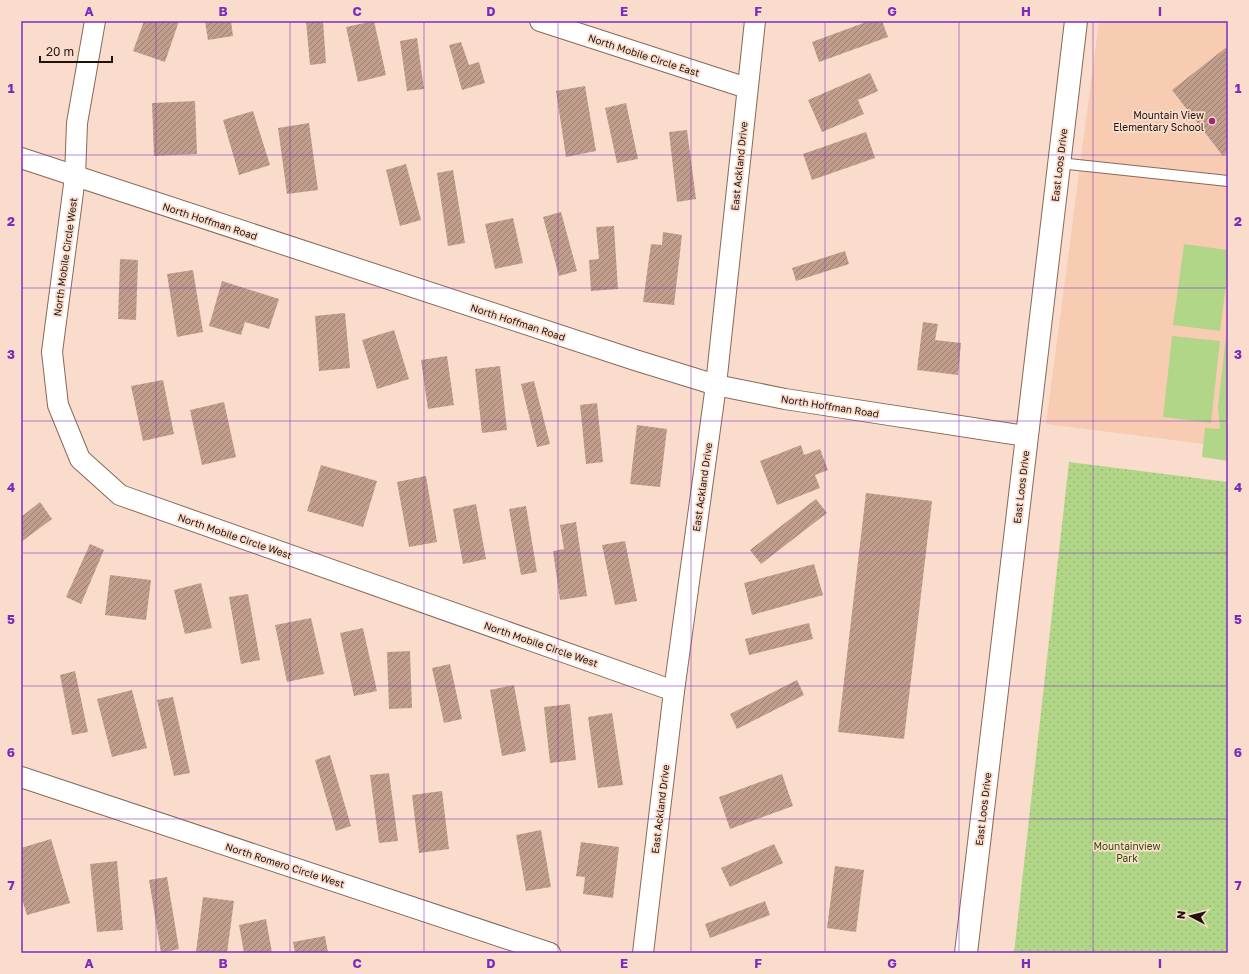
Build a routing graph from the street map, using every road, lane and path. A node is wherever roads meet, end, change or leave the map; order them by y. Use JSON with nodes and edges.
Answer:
{"nodes":[{"id":1,"x":95,"y":21,"type":"edge"},
{"id":2,"x":540,"y":21,"type":"edge"},
{"id":3,"x":755,"y":21,"type":"edge"},
{"id":4,"x":1076,"y":21,"type":"edge"},
{"id":5,"x":747,"y":88,"type":"junction"},
{"id":6,"x":21,"y":158,"type":"edge"},
{"id":7,"x":1059,"y":163,"type":"junction"},
{"id":8,"x":75,"y":177,"type":"junction"},
{"id":9,"x":1228,"y":181,"type":"edge"},
{"id":10,"x":716,"y":385,"type":"junction"},
{"id":11,"x":1026,"y":436,"type":"junction"},
{"id":12,"x":674,"y":691,"type":"junction"},
{"id":13,"x":21,"y":777,"type":"edge"},
{"id":14,"x":550,"y":953,"type":"edge"},
{"id":15,"x":643,"y":953,"type":"edge"},
{"id":16,"x":966,"y":953,"type":"edge"}],
"edges":[{"from":1,"to":8,"type":"street"},
{"from":2,"to":5,"type":"street","name":"North Mobile Circle East"},
{"from":3,"to":5,"type":"street","name":"East Ackland Drive"},
{"from":4,"to":7,"type":"street","name":"East Loos Drive"},
{"from":5,"to":10,"type":"street","name":"East Ackland Drive"},
{"from":6,"to":8,"type":"street","name":"North Hoffman Road"},
{"from":7,"to":9,"type":"lane"},
{"from":7,"to":11,"type":"street","name":"East Loos Drive"},
{"from":8,"to":10,"type":"street","name":"North Hoffman Road"},
{"from":8,"to":12,"type":"street","name":"North Mobile Circle West"},
{"from":10,"to":11,"type":"street","name":"North Hoffman Road"},
{"from":10,"to":12,"type":"street","name":"East Ackland Drive"},
{"from":11,"to":16,"type":"street","name":"East Loos Drive"},
{"from":12,"to":15,"type":"street","name":"East Ackland Drive"},
{"from":13,"to":14,"type":"street","name":"North Romero Circle West"}]}
